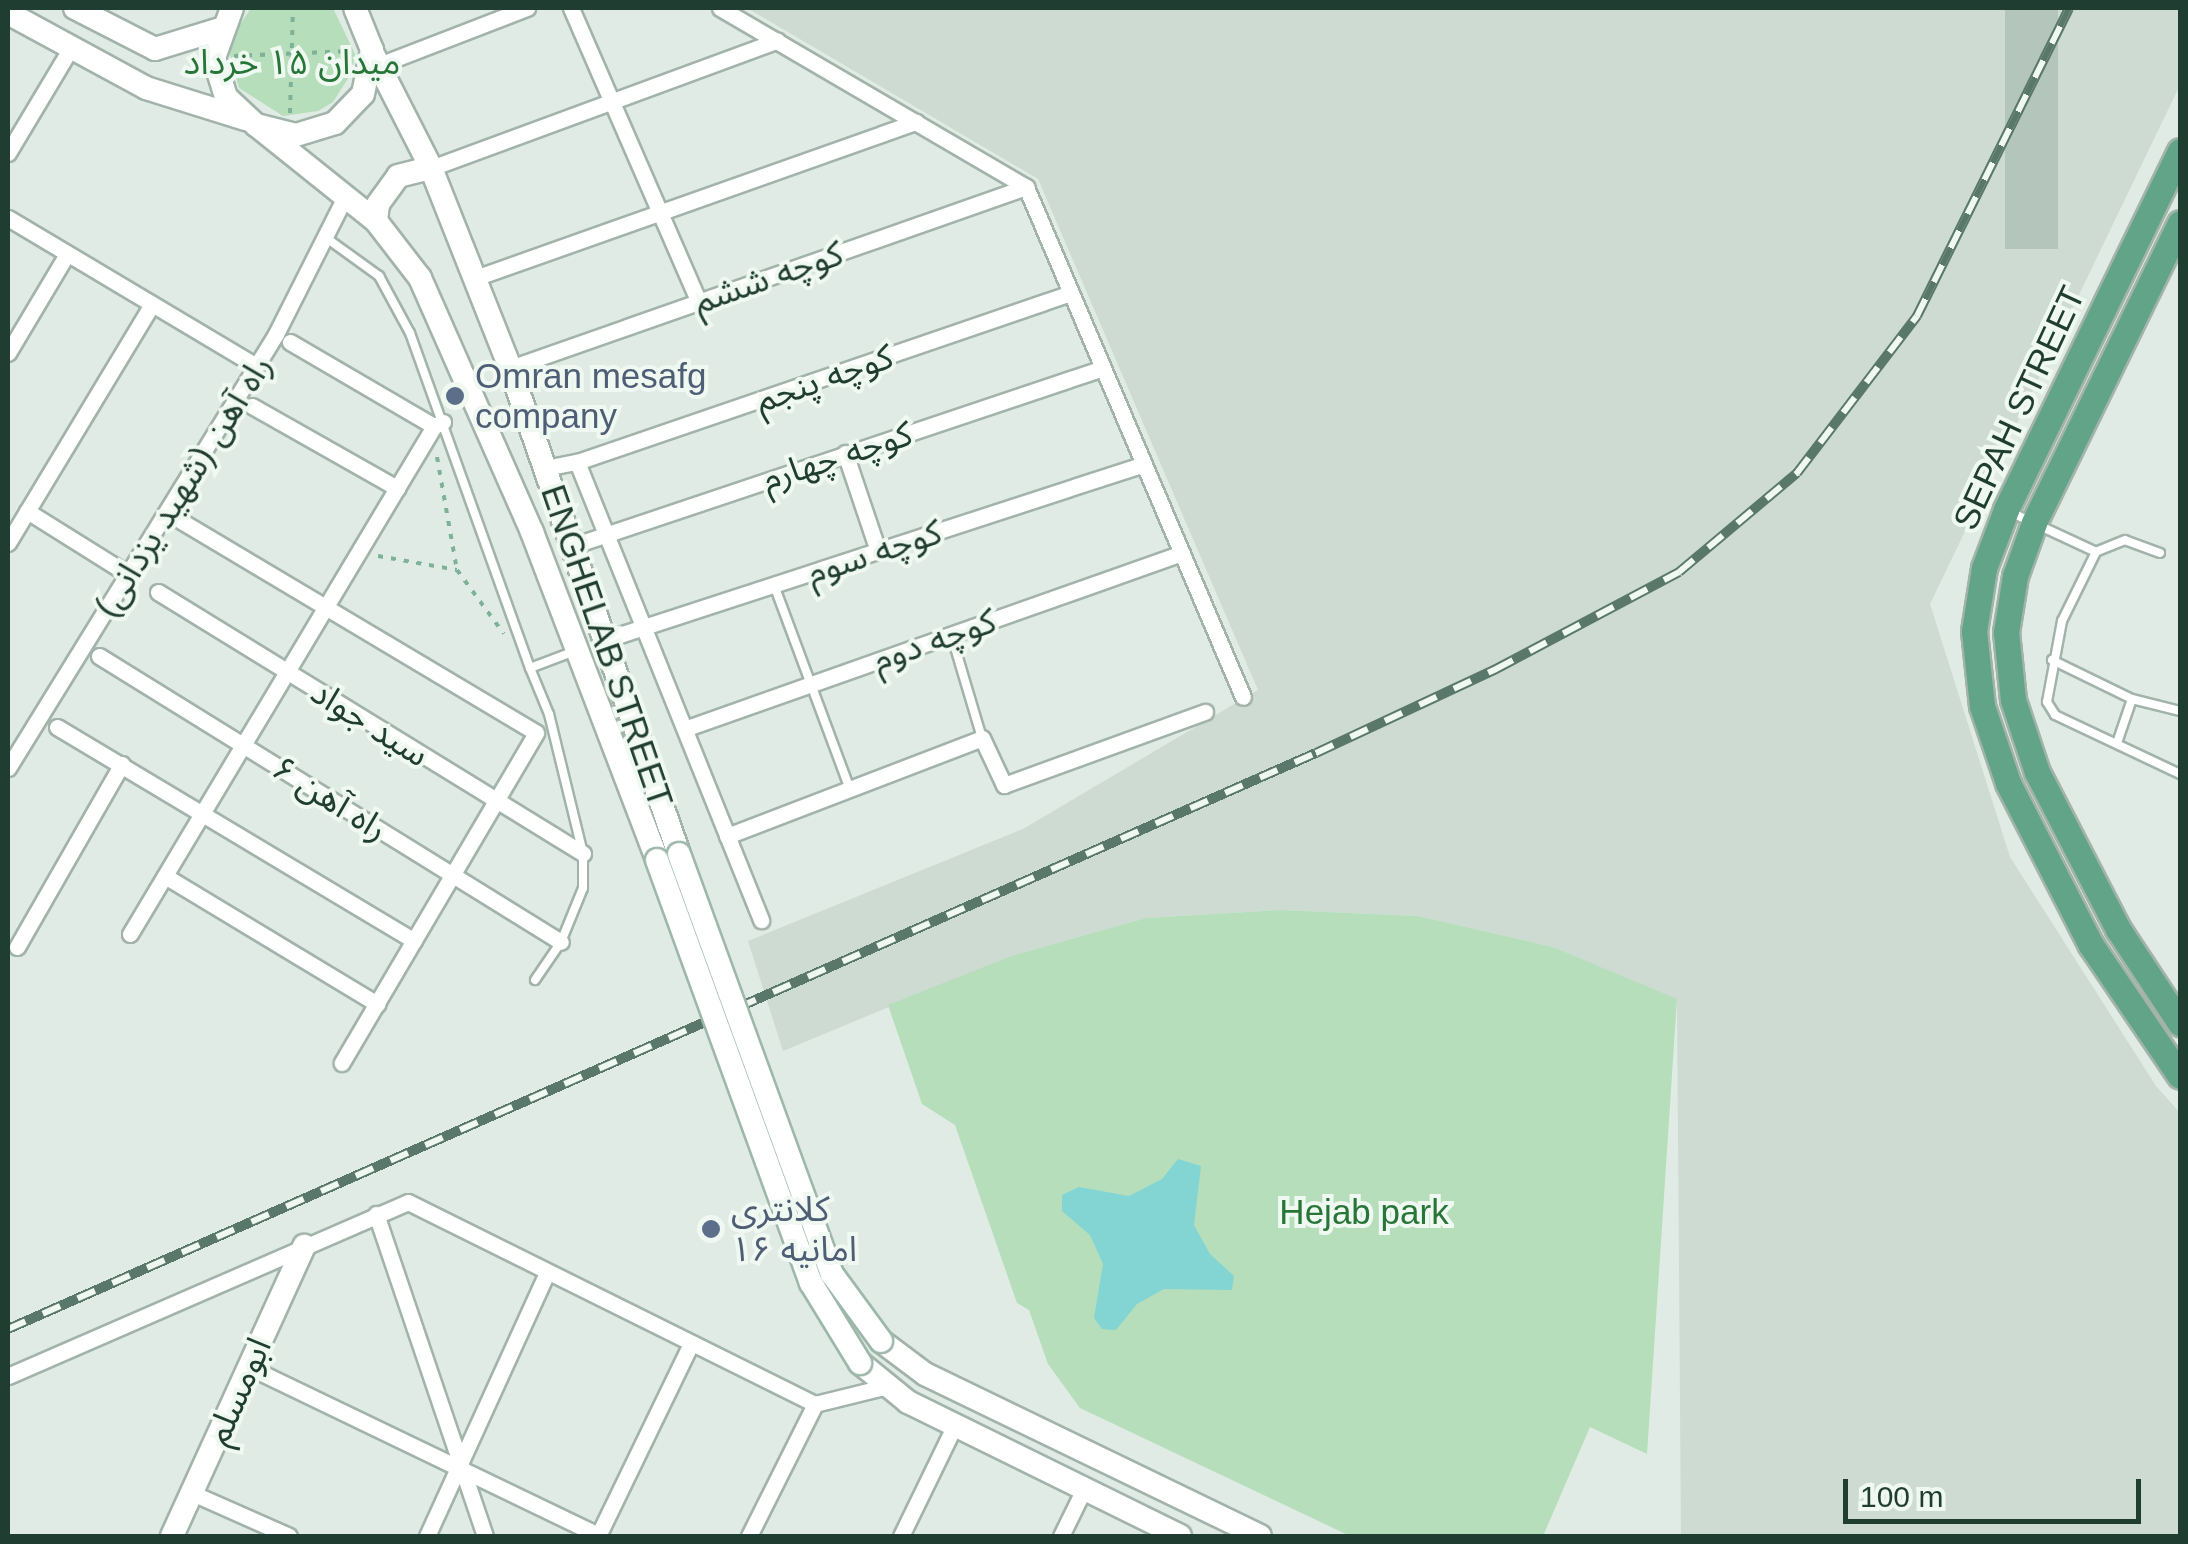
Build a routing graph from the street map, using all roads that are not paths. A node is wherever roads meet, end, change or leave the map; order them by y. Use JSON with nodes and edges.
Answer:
{"nodes":[{"id":1,"x":75,"y":8,"type":"edge"},
{"id":2,"x":527,"y":8,"type":"edge"},
{"id":3,"x":571,"y":8,"type":"edge"},
{"id":4,"x":720,"y":8,"type":"edge"},
{"id":5,"x":358,"y":10,"type":"edge"},
{"id":6,"x":8,"y":13,"type":"edge"},
{"id":7,"x":225,"y":16,"type":"edge"},
{"id":8,"x":777,"y":41,"type":"junction"},
{"id":9,"x":69,"y":51,"type":"junction"},
{"id":10,"x":371,"y":57,"type":"junction"},
{"id":11,"x":612,"y":102,"type":"junction"},
{"id":12,"x":251,"y":122,"type":"junction"},
{"id":13,"x":916,"y":122,"type":"junction"},
{"id":14,"x":2180,"y":151,"type":"edge"},
{"id":15,"x":8,"y":153,"type":"edge"},
{"id":16,"x":431,"y":168,"type":"junction"},
{"id":17,"x":1026,"y":187,"type":"junction"},
{"id":18,"x":345,"y":197,"type":"junction"},
{"id":19,"x":660,"y":212,"type":"junction"},
{"id":20,"x":8,"y":218,"type":"edge"},
{"id":21,"x":376,"y":221,"type":"junction"},
{"id":22,"x":2180,"y":222,"type":"edge"},
{"id":23,"x":325,"y":237,"type":"junction"},
{"id":24,"x":67,"y":254,"type":"junction"},
{"id":25,"x":475,"y":278,"type":"junction"},
{"id":26,"x":1071,"y":293,"type":"junction"},
{"id":27,"x":698,"y":302,"type":"junction"},
{"id":28,"x":152,"y":304,"type":"junction"},
{"id":29,"x":290,"y":342,"type":"dead end"},
{"id":30,"x":8,"y":353,"type":"edge"},
{"id":31,"x":256,"y":366,"type":"junction"},
{"id":32,"x":510,"y":368,"type":"junction"},
{"id":33,"x":1103,"y":368,"type":"junction"},
{"id":34,"x":252,"y":406,"type":"dead end"},
{"id":35,"x":438,"y":424,"type":"junction"},
{"id":36,"x":845,"y":453,"type":"junction"},
{"id":37,"x":577,"y":462,"type":"junction"},
{"id":38,"x":1144,"y":464,"type":"junction"},
{"id":39,"x":545,"y":468,"type":"junction"},
{"id":40,"x":397,"y":488,"type":"junction"},
{"id":41,"x":2006,"y":510,"type":"junction"},
{"id":42,"x":27,"y":511,"type":"junction"},
{"id":43,"x":181,"y":522,"type":"dead end"},
{"id":44,"x":2034,"y":524,"type":"junction"},
{"id":45,"x":606,"y":533,"type":"junction"},
{"id":46,"x":8,"y":544,"type":"edge"},
{"id":47,"x":572,"y":546,"type":"junction"},
{"id":48,"x":878,"y":551,"type":"junction"},
{"id":49,"x":2096,"y":552,"type":"junction"},
{"id":50,"x":1182,"y":553,"type":"junction"},
{"id":51,"x":2160,"y":553,"type":"dead end"},
{"id":52,"x":128,"y":574,"type":"junction"},
{"id":53,"x":774,"y":584,"type":"junction"},
{"id":54,"x":158,"y":592,"type":"dead end"},
{"id":55,"x":325,"y":608,"type":"junction"},
{"id":56,"x":646,"y":626,"type":"junction"},
{"id":57,"x":951,"y":634,"type":"junction"},
{"id":58,"x":604,"y":640,"type":"junction"},
{"id":59,"x":578,"y":650,"type":"junction"},
{"id":60,"x":98,"y":656,"type":"dead end"},
{"id":61,"x":2052,"y":660,"type":"junction"},
{"id":62,"x":530,"y":668,"type":"junction"},
{"id":63,"x":287,"y":672,"type":"junction"},
{"id":64,"x":811,"y":684,"type":"junction"},
{"id":65,"x":1243,"y":697,"type":"dead end"},
{"id":66,"x":2132,"y":699,"type":"junction"},
{"id":67,"x":1205,"y":712,"type":"dead end"},
{"id":68,"x":2180,"y":712,"type":"edge"},
{"id":69,"x":56,"y":726,"type":"dead end"},
{"id":70,"x":687,"y":728,"type":"junction"},
{"id":71,"x":982,"y":738,"type":"junction"},
{"id":72,"x":2117,"y":743,"type":"junction"},
{"id":73,"x":244,"y":744,"type":"junction"},
{"id":74,"x":122,"y":764,"type":"junction"},
{"id":75,"x":8,"y":768,"type":"edge"},
{"id":76,"x":2180,"y":774,"type":"edge"},
{"id":77,"x":851,"y":791,"type":"junction"},
{"id":78,"x":496,"y":800,"type":"junction"},
{"id":79,"x":203,"y":813,"type":"junction"},
{"id":80,"x":727,"y":836,"type":"junction"},
{"id":81,"x":583,"y":853,"type":"junction"},
{"id":82,"x":668,"y":857,"type":"junction"},
{"id":83,"x":453,"y":874,"type":"junction"},
{"id":84,"x":165,"y":876,"type":"junction"},
{"id":85,"x":761,"y":920,"type":"dead end"},
{"id":86,"x":130,"y":934,"type":"dead end"},
{"id":87,"x":414,"y":941,"type":"junction"},
{"id":88,"x":561,"y":942,"type":"junction"},
{"id":89,"x":17,"y":947,"type":"dead end"},
{"id":90,"x":534,"y":980,"type":"dead end"},
{"id":91,"x":376,"y":1004,"type":"junction"},
{"id":92,"x":2180,"y":1023,"type":"edge"},
{"id":93,"x":342,"y":1063,"type":"dead end"},
{"id":94,"x":2180,"y":1076,"type":"edge"},
{"id":95,"x":376,"y":1214,"type":"junction"},
{"id":96,"x":304,"y":1246,"type":"junction"},
{"id":97,"x":547,"y":1272,"type":"junction"},
{"id":98,"x":692,"y":1344,"type":"junction"},
{"id":99,"x":249,"y":1366,"type":"junction"},
{"id":100,"x":8,"y":1376,"type":"edge"},
{"id":101,"x":888,"y":1386,"type":"junction"},
{"id":102,"x":815,"y":1404,"type":"junction"},
{"id":103,"x":955,"y":1426,"type":"junction"},
{"id":104,"x":458,"y":1468,"type":"junction"},
{"id":105,"x":1084,"y":1489,"type":"junction"},
{"id":106,"x":192,"y":1493,"type":"junction"},
{"id":107,"x":172,"y":1536,"type":"edge"},
{"id":108,"x":289,"y":1536,"type":"edge"},
{"id":109,"x":427,"y":1536,"type":"edge"},
{"id":110,"x":485,"y":1536,"type":"edge"},
{"id":111,"x":599,"y":1536,"type":"edge"},
{"id":112,"x":749,"y":1536,"type":"edge"},
{"id":113,"x":901,"y":1536,"type":"edge"},
{"id":114,"x":1062,"y":1536,"type":"edge"},
{"id":115,"x":1180,"y":1536,"type":"edge"},
{"id":116,"x":1260,"y":1536,"type":"edge"}],
"edges":[{"from":1,"to":7,"type":"main road"},
{"from":2,"to":10,"type":"street"},
{"from":3,"to":11,"type":"street"},
{"from":4,"to":8,"type":"street"},
{"from":5,"to":10,"type":"main road","name":"ENGHELAB STREET"},
{"from":6,"to":9,"type":"main road","name":"ENGHELAB STREET"},
{"from":7,"to":12,"type":"main road"},
{"from":8,"to":11,"type":"street"},
{"from":8,"to":13,"type":"street"},
{"from":9,"to":12,"type":"main road","name":"ENGHELAB STREET"},
{"from":9,"to":15,"type":"street"},
{"from":10,"to":12,"type":"main road"},
{"from":10,"to":16,"type":"main road","name":"ENGHELAB STREET"},
{"from":11,"to":16,"type":"street"},
{"from":11,"to":19,"type":"street"},
{"from":12,"to":18,"type":"main road","name":"ENGHELAB STREET"},
{"from":13,"to":17,"type":"street"},
{"from":13,"to":19,"type":"street"},
{"from":14,"to":41,"type":"main road","name":"SEPAH STREET"},
{"from":16,"to":21,"type":"main road"},
{"from":16,"to":25,"type":"main road","name":"ENGHELAB STREET"},
{"from":17,"to":26,"type":"street"},
{"from":17,"to":27,"type":"street","name":"کوچه ششم"},
{"from":18,"to":21,"type":"main road","name":"ENGHELAB STREET"},
{"from":18,"to":23,"type":"street","name":"راه آهن (شهید یزدانی)"},
{"from":19,"to":25,"type":"street"},
{"from":19,"to":27,"type":"street"},
{"from":20,"to":24,"type":"street"},
{"from":21,"to":59,"type":"main road","name":"ENGHELAB STREET"},
{"from":22,"to":44,"type":"main road","name":"SEPAH STREET"},
{"from":23,"to":31,"type":"street","name":"راه آهن (شهید یزدانی)"},
{"from":23,"to":35,"type":"lane"},
{"from":24,"to":28,"type":"street"},
{"from":24,"to":30,"type":"street"},
{"from":25,"to":32,"type":"main road","name":"ENGHELAB STREET"},
{"from":26,"to":33,"type":"street"},
{"from":26,"to":37,"type":"street","name":"کوچه پنجم"},
{"from":27,"to":32,"type":"street","name":"کوچه ششم"},
{"from":28,"to":31,"type":"street"},
{"from":28,"to":42,"type":"street"},
{"from":29,"to":35,"type":"street"},
{"from":31,"to":52,"type":"street","name":"راه آهن (شهید یزدانی)"},
{"from":32,"to":39,"type":"main road","name":"ENGHELAB STREET"},
{"from":33,"to":36,"type":"street","name":"کوچه چهارم"},
{"from":33,"to":38,"type":"street"},
{"from":34,"to":40,"type":"street"},
{"from":35,"to":40,"type":"street"},
{"from":35,"to":62,"type":"lane"},
{"from":36,"to":45,"type":"street","name":"کوچه چهارم"},
{"from":36,"to":48,"type":"street"},
{"from":37,"to":39,"type":"street","name":"کوچه پنجم"},
{"from":37,"to":45,"type":"street"},
{"from":38,"to":48,"type":"street","name":"کوچه سوم"},
{"from":38,"to":50,"type":"street"},
{"from":39,"to":47,"type":"main road","name":"ENGHELAB STREET"},
{"from":40,"to":55,"type":"street"},
{"from":41,"to":44,"type":"lane"},
{"from":41,"to":94,"type":"main road","name":"SEPAH STREET"},
{"from":42,"to":46,"type":"street"},
{"from":42,"to":52,"type":"street"},
{"from":43,"to":55,"type":"street"},
{"from":44,"to":49,"type":"lane"},
{"from":44,"to":92,"type":"main road","name":"SEPAH STREET"},
{"from":45,"to":47,"type":"street","name":"کوچه چهارم"},
{"from":45,"to":56,"type":"street"},
{"from":47,"to":58,"type":"main road","name":"ENGHELAB STREET"},
{"from":48,"to":53,"type":"street","name":"کوچه سوم"},
{"from":49,"to":51,"type":"lane"},
{"from":49,"to":61,"type":"lane"},
{"from":50,"to":57,"type":"street","name":"کوچه دوم"},
{"from":50,"to":65,"type":"street"},
{"from":52,"to":75,"type":"street","name":"راه آهن (شهید یزدانی)"},
{"from":53,"to":56,"type":"street","name":"کوچه سوم"},
{"from":53,"to":64,"type":"lane"},
{"from":54,"to":63,"type":"street","name":"سید جواد"},
{"from":55,"to":63,"type":"street"},
{"from":55,"to":78,"type":"street"},
{"from":56,"to":58,"type":"street","name":"کوچه سوم"},
{"from":56,"to":70,"type":"street"},
{"from":57,"to":64,"type":"street","name":"کوچه دوم"},
{"from":57,"to":71,"type":"lane"},
{"from":58,"to":82,"type":"main road","name":"ENGHELAB STREET"},
{"from":59,"to":62,"type":"lane"},
{"from":59,"to":82,"type":"main road","name":"ENGHELAB STREET"},
{"from":60,"to":73,"type":"street","name":"راه آهن ۶"},
{"from":61,"to":66,"type":"lane"},
{"from":61,"to":72,"type":"lane"},
{"from":62,"to":81,"type":"lane"},
{"from":63,"to":73,"type":"street"},
{"from":63,"to":78,"type":"street","name":"سید جواد"},
{"from":64,"to":70,"type":"street","name":"کوچه دوم"},
{"from":64,"to":77,"type":"lane"},
{"from":66,"to":68,"type":"lane"},
{"from":66,"to":72,"type":"lane"},
{"from":67,"to":71,"type":"street"},
{"from":69,"to":74,"type":"street"},
{"from":70,"to":80,"type":"street"},
{"from":71,"to":77,"type":"street"},
{"from":72,"to":76,"type":"lane"},
{"from":73,"to":79,"type":"street"},
{"from":73,"to":83,"type":"street","name":"راه آهن ۶"},
{"from":74,"to":79,"type":"street"},
{"from":74,"to":89,"type":"street"},
{"from":77,"to":80,"type":"street"},
{"from":78,"to":81,"type":"street","name":"سید جواد"},
{"from":78,"to":83,"type":"street"},
{"from":79,"to":84,"type":"street"},
{"from":79,"to":87,"type":"street"},
{"from":80,"to":85,"type":"street"},
{"from":81,"to":88,"type":"lane"},
{"from":82,"to":101,"type":"main road","bridge":true},
{"from":82,"to":116,"type":"main road","bridge":true},
{"from":83,"to":87,"type":"street"},
{"from":83,"to":88,"type":"street","name":"راه آهن ۶"},
{"from":84,"to":86,"type":"street"},
{"from":84,"to":91,"type":"street"},
{"from":87,"to":91,"type":"street"},
{"from":88,"to":90,"type":"lane"},
{"from":91,"to":93,"type":"street"},
{"from":95,"to":96,"type":"street"},
{"from":95,"to":97,"type":"street"},
{"from":95,"to":104,"type":"street"},
{"from":96,"to":99,"type":"main road","name":"ابومسلم"},
{"from":96,"to":100,"type":"street"},
{"from":97,"to":98,"type":"street"},
{"from":97,"to":104,"type":"street"},
{"from":98,"to":102,"type":"street"},
{"from":98,"to":111,"type":"street"},
{"from":99,"to":104,"type":"street"},
{"from":99,"to":106,"type":"main road","name":"ابومسلم"},
{"from":101,"to":102,"type":"street"},
{"from":101,"to":103,"type":"main road"},
{"from":102,"to":112,"type":"street"},
{"from":103,"to":105,"type":"main road"},
{"from":103,"to":113,"type":"street"},
{"from":104,"to":109,"type":"street"},
{"from":104,"to":110,"type":"street"},
{"from":104,"to":111,"type":"street"},
{"from":105,"to":114,"type":"street"},
{"from":105,"to":115,"type":"main road"},
{"from":106,"to":107,"type":"main road","name":"ابومسلم"},
{"from":106,"to":108,"type":"street"}]}
